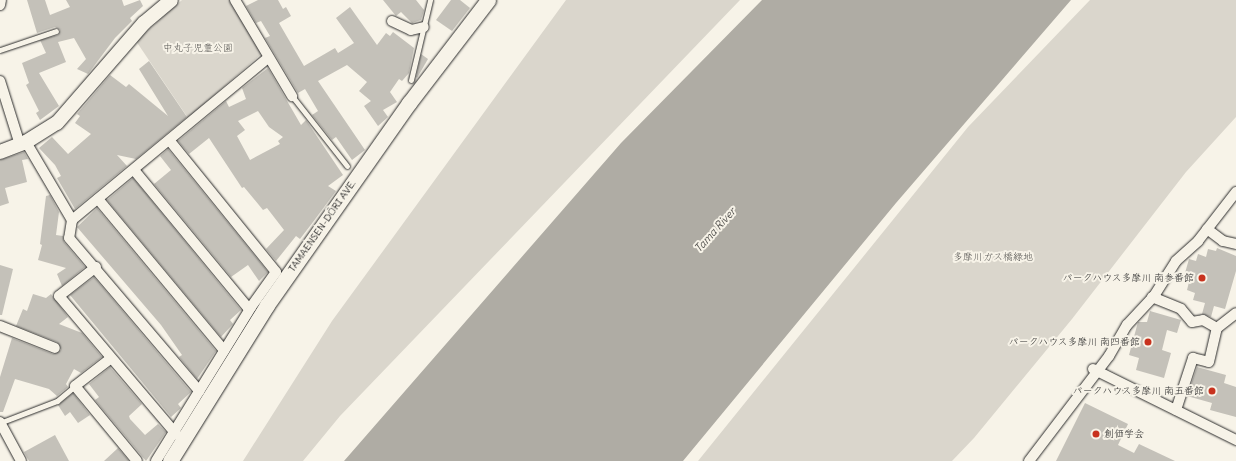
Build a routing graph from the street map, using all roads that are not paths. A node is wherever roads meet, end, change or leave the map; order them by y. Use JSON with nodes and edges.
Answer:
{"nodes":[{"id":1,"x":1,"y":0,"type":"edge"},
{"id":2,"x":171,"y":0,"type":"edge"},
{"id":3,"x":235,"y":0,"type":"edge"},
{"id":4,"x":430,"y":0,"type":"edge"},
{"id":5,"x":488,"y":0,"type":"edge"},
{"id":6,"x":0,"y":5,"type":"edge"},
{"id":7,"x":392,"y":21,"type":"dead end"},
{"id":8,"x":424,"y":27,"type":"junction"},
{"id":9,"x":56,"y":31,"type":"dead end"},
{"id":10,"x":0,"y":50,"type":"edge"},
{"id":11,"x":268,"y":58,"type":"junction"},
{"id":12,"x":411,"y":80,"type":"dead end"},
{"id":13,"x":0,"y":81,"type":"edge"},
{"id":14,"x":292,"y":96,"type":"joint"},
{"id":15,"x":170,"y":142,"type":"junction"},
{"id":16,"x":23,"y":144,"type":"junction"},
{"id":17,"x":0,"y":152,"type":"edge"},
{"id":18,"x":347,"y":166,"type":"dead end"},
{"id":19,"x":134,"y":170,"type":"junction"},
{"id":20,"x":1236,"y":192,"type":"edge"},
{"id":21,"x":98,"y":199,"type":"junction"},
{"id":22,"x":72,"y":220,"type":"junction"},
{"id":23,"x":1207,"y":229,"type":"junction"},
{"id":24,"x":1236,"y":244,"type":"edge"},
{"id":25,"x":96,"y":267,"type":"junction"},
{"id":26,"x":1152,"y":297,"type":"junction"},
{"id":27,"x":249,"y":309,"type":"junction"},
{"id":28,"x":1236,"y":313,"type":"edge"},
{"id":29,"x":0,"y":326,"type":"edge"},
{"id":30,"x":1217,"y":328,"type":"junction"},
{"id":31,"x":55,"y":348,"type":"dead end"},
{"id":32,"x":224,"y":350,"type":"junction"},
{"id":33,"x":110,"y":359,"type":"junction"},
{"id":34,"x":1095,"y":370,"type":"junction"},
{"id":35,"x":75,"y":386,"type":"junction"},
{"id":36,"x":199,"y":391,"type":"junction"},
{"id":37,"x":1176,"y":410,"type":"junction"},
{"id":38,"x":1,"y":422,"type":"edge"},
{"id":39,"x":178,"y":436,"type":"junction"},
{"id":40,"x":1236,"y":440,"type":"edge"},
{"id":41,"x":21,"y":461,"type":"edge"},
{"id":42,"x":137,"y":461,"type":"edge"},
{"id":43,"x":156,"y":461,"type":"edge"},
{"id":44,"x":170,"y":461,"type":"edge"},
{"id":45,"x":1029,"y":461,"type":"edge"}],
"edges":[{"from":1,"to":6,"type":"street"},
{"from":2,"to":16,"type":"street"},
{"from":3,"to":11,"type":"street"},
{"from":4,"to":8,"type":"lane"},
{"from":5,"to":39,"type":"main road","name":"TAMAENSEN-DŌRI AVE."},
{"from":7,"to":8,"type":"street"},
{"from":8,"to":12,"type":"lane"},
{"from":9,"to":10,"type":"lane"},
{"from":11,"to":14,"type":"street"},
{"from":11,"to":15,"type":"street"},
{"from":13,"to":16,"type":"street"},
{"from":14,"to":18,"type":"lane"},
{"from":15,"to":19,"type":"street"},
{"from":15,"to":27,"type":"street"},
{"from":16,"to":17,"type":"street"},
{"from":16,"to":22,"type":"street"},
{"from":19,"to":21,"type":"street"},
{"from":19,"to":27,"type":"street"},
{"from":20,"to":23,"type":"street"},
{"from":21,"to":22,"type":"street"},
{"from":21,"to":32,"type":"street"},
{"from":22,"to":25,"type":"street"},
{"from":23,"to":24,"type":"street"},
{"from":23,"to":26,"type":"street"},
{"from":25,"to":33,"type":"street"},
{"from":25,"to":36,"type":"street"},
{"from":26,"to":30,"type":"street"},
{"from":26,"to":34,"type":"street"},
{"from":27,"to":32,"type":"street"},
{"from":28,"to":30,"type":"street"},
{"from":29,"to":31,"type":"street"},
{"from":30,"to":37,"type":"street"},
{"from":32,"to":36,"type":"street"},
{"from":33,"to":35,"type":"street"},
{"from":33,"to":39,"type":"street"},
{"from":34,"to":37,"type":"street"},
{"from":34,"to":45,"type":"street"},
{"from":35,"to":38,"type":"lane"},
{"from":35,"to":42,"type":"street"},
{"from":36,"to":39,"type":"street"},
{"from":37,"to":40,"type":"street"},
{"from":38,"to":41,"type":"street"},
{"from":39,"to":43,"type":"street"},
{"from":39,"to":44,"type":"main road","name":"TAMAENSEN-DŌRI AVE."}]}
